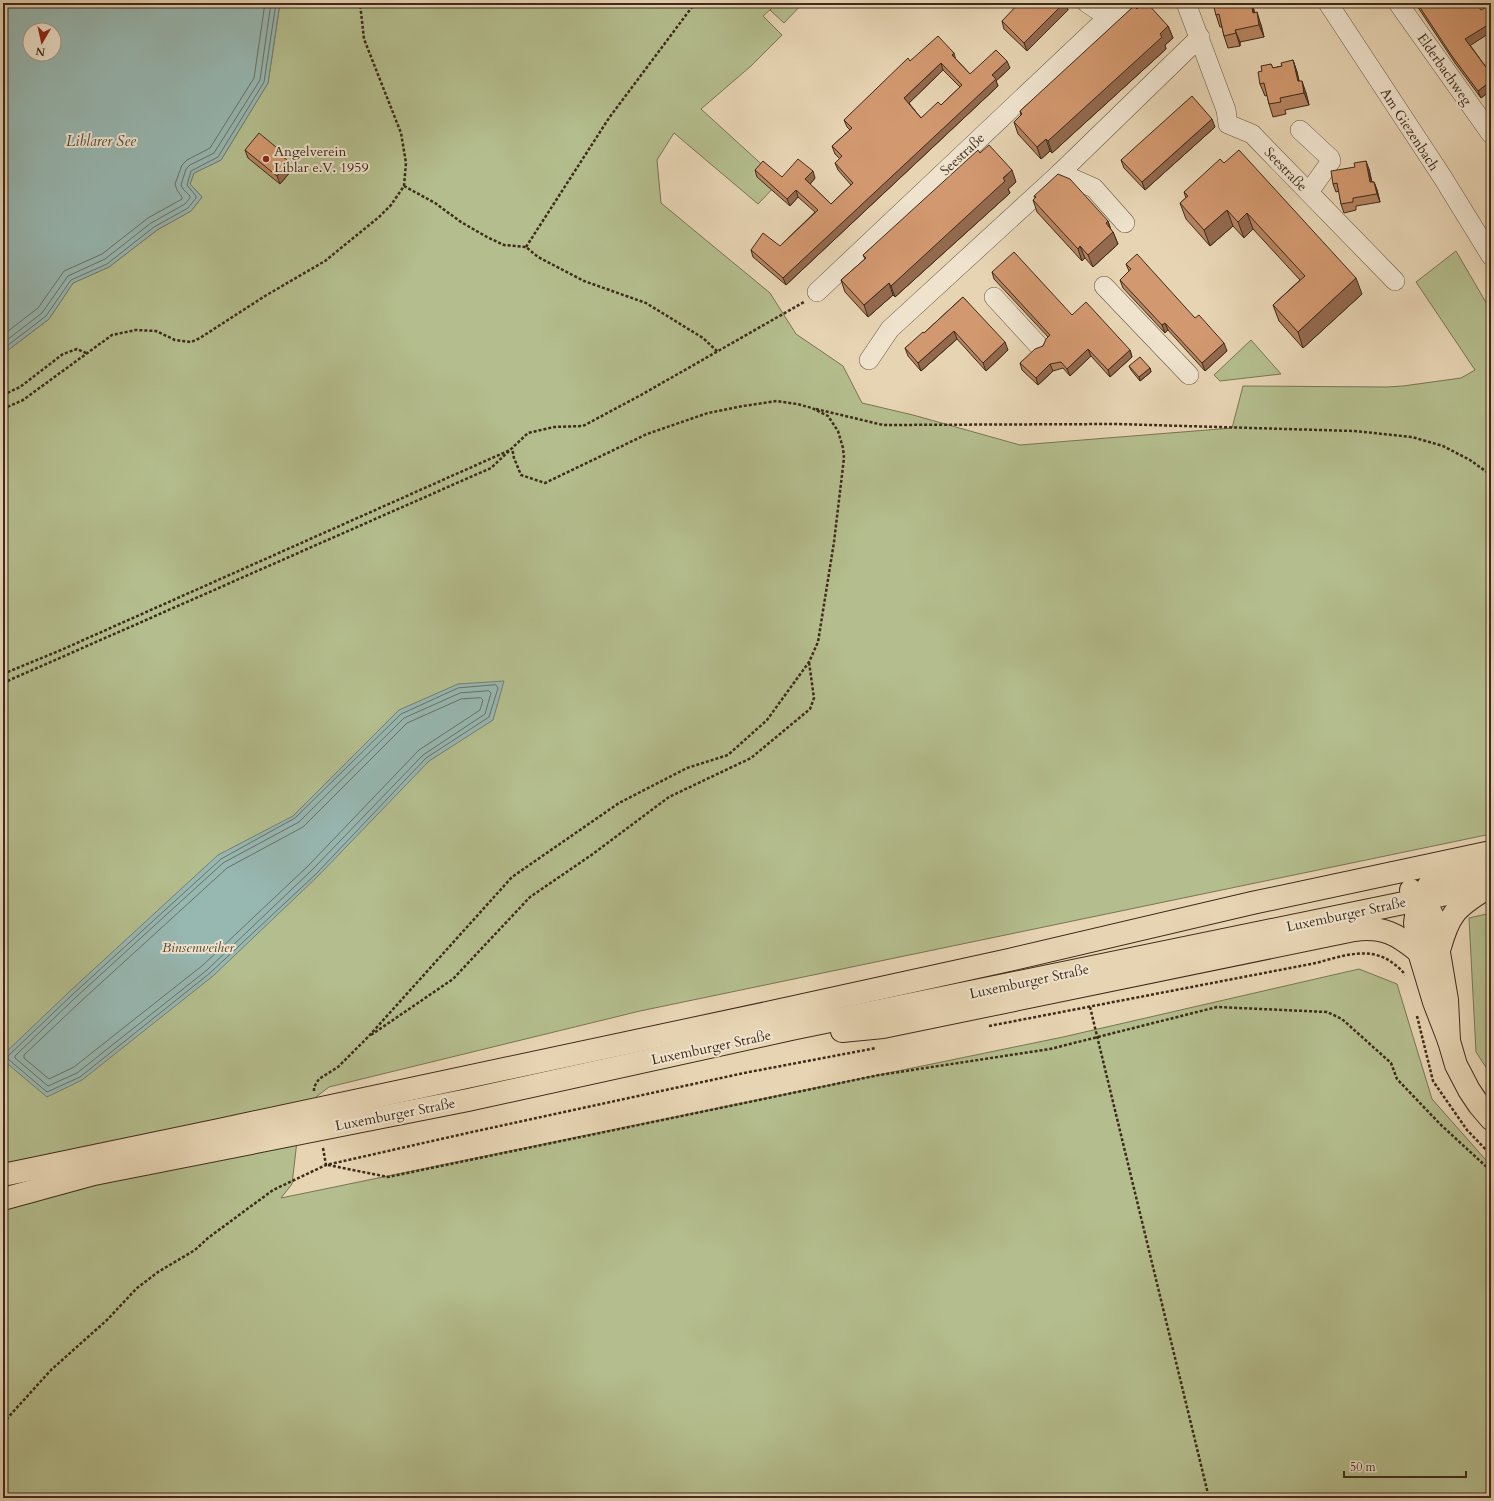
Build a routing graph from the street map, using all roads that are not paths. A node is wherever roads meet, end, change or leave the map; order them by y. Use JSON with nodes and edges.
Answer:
{"nodes":[{"id":1,"x":1088,"y":3,"type":"edge"},
{"id":2,"x":1122,"y":3,"type":"edge"},
{"id":3,"x":1186,"y":3,"type":"edge"},
{"id":4,"x":1328,"y":3,"type":"edge"},
{"id":5,"x":1398,"y":3,"type":"edge"},
{"id":6,"x":1108,"y":17,"type":"junction"},
{"id":7,"x":1200,"y":37,"type":"junction"},
{"id":8,"x":1300,"y":130,"type":"dead end"},
{"id":9,"x":1491,"y":134,"type":"edge"},
{"id":10,"x":1060,"y":173,"type":"junction"},
{"id":11,"x":1309,"y":192,"type":"junction"},
{"id":12,"x":1125,"y":223,"type":"dead end"},
{"id":13,"x":1491,"y":256,"type":"edge"},
{"id":14,"x":1395,"y":281,"type":"dead end"},
{"id":15,"x":1104,"y":286,"type":"dead end"},
{"id":16,"x":817,"y":292,"type":"road end"},
{"id":17,"x":994,"y":297,"type":"dead end"},
{"id":18,"x":1038,"y":345,"type":"dead end"},
{"id":19,"x":869,"y":360,"type":"dead end"},
{"id":20,"x":1189,"y":375,"type":"dead end"},
{"id":21,"x":1491,"y":852,"type":"edge"},
{"id":22,"x":1491,"y":868,"type":"edge"},
{"id":23,"x":1491,"y":885,"type":"edge"},
{"id":24,"x":1421,"y":898,"type":"junction"},
{"id":25,"x":1252,"y":902,"type":"junction"},
{"id":26,"x":1429,"y":951,"type":"junction"},
{"id":27,"x":791,"y":1029,"type":"junction"},
{"id":28,"x":1491,"y":1119,"type":"edge"},
{"id":29,"x":3,"y":1175,"type":"edge"},
{"id":30,"x":3,"y":1199,"type":"edge"}],
"edges":[{"from":1,"to":6,"type":"street"},
{"from":2,"to":6,"type":"street","name":"Seestraße"},
{"from":3,"to":7,"type":"street","name":"Seestraße"},
{"from":4,"to":13,"type":"street","name":"Am Giezenbach"},
{"from":5,"to":9,"type":"street","name":"Elderbachweg"},
{"from":6,"to":16,"type":"street","name":"Seestraße"},
{"from":7,"to":10,"type":"street"},
{"from":7,"to":11,"type":"street","name":"Seestraße"},
{"from":8,"to":11,"type":"street"},
{"from":10,"to":12,"type":"street"},
{"from":10,"to":19,"type":"street"},
{"from":11,"to":14,"type":"street","name":"Seestraße"},
{"from":15,"to":20,"type":"street"},
{"from":17,"to":18,"type":"street"},
{"from":21,"to":25,"type":"main road"},
{"from":22,"to":24,"type":"main road"},
{"from":23,"to":24,"type":"main road","name":"Luxemburger Straße"},
{"from":23,"to":26,"type":"main road"},
{"from":24,"to":25,"type":"main road"},
{"from":24,"to":26,"type":"main road"},
{"from":24,"to":27,"type":"main road","name":"Luxemburger Straße"},
{"from":25,"to":29,"type":"main road","name":"Luxemburger Straße"},
{"from":26,"to":27,"type":"main road"},
{"from":26,"to":28,"type":"main road"},
{"from":27,"to":30,"type":"main road","name":"Luxemburger Straße"}]}
